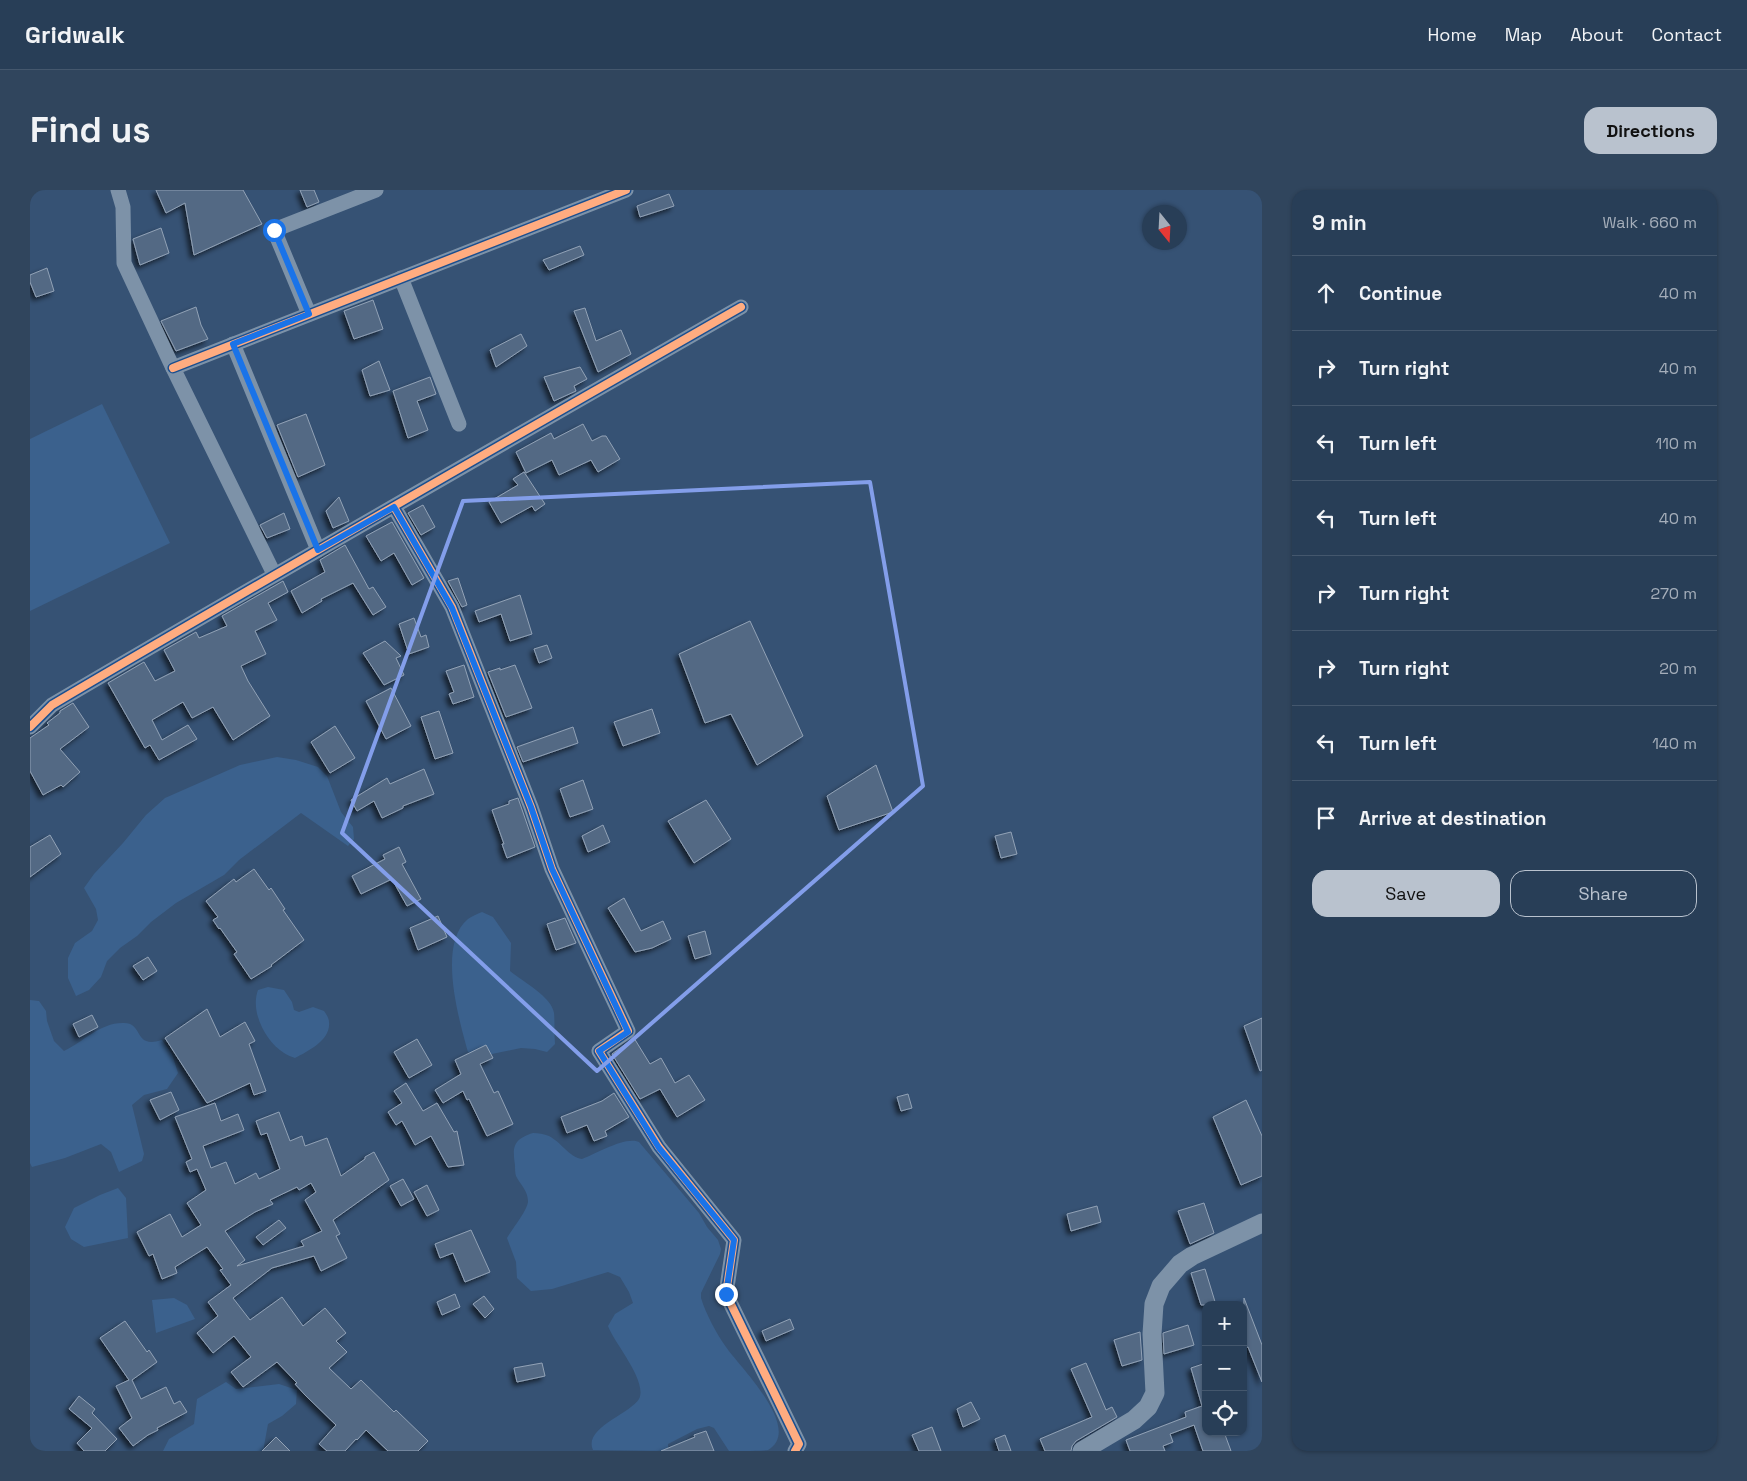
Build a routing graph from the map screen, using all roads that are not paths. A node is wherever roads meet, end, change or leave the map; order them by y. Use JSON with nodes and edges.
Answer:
{"nodes":[{"id":1,"x":118,"y":190,"type":"edge"},
{"id":2,"x":376,"y":190,"type":"edge"},
{"id":3,"x":626,"y":190,"type":"edge"},
{"id":4,"x":401,"y":278,"type":"junction"},
{"id":5,"x":741,"y":307,"type":"dead end"},
{"id":6,"x":309,"y":314,"type":"junction"},
{"id":7,"x":233,"y":344,"type":"junction"},
{"id":8,"x":172,"y":368,"type":"junction"},
{"id":9,"x":459,"y":424,"type":"dead end"},
{"id":10,"x":394,"y":507,"type":"junction"},
{"id":11,"x":318,"y":550,"type":"junction"},
{"id":12,"x":274,"y":574,"type":"junction"},
{"id":13,"x":30,"y":727,"type":"edge"},
{"id":14,"x":1262,"y":1223,"type":"edge"},
{"id":15,"x":1103,"y":1446,"type":"edge"},
{"id":16,"x":795,"y":1451,"type":"edge"},
{"id":17,"x":1082,"y":1451,"type":"edge"}],
"edges":[{"from":1,"to":8,"type":"street"},
{"from":2,"to":6,"type":"street"},
{"from":3,"to":4,"type":"street"},
{"from":4,"to":6,"type":"street"},
{"from":4,"to":9,"type":"street"},
{"from":5,"to":10,"type":"street"},
{"from":6,"to":7,"type":"street"},
{"from":7,"to":8,"type":"street"},
{"from":7,"to":11,"type":"street"},
{"from":8,"to":12,"type":"street"},
{"from":10,"to":11,"type":"street"},
{"from":10,"to":16,"type":"street"},
{"from":11,"to":12,"type":"street"},
{"from":12,"to":13,"type":"street"},
{"from":14,"to":15,"type":"street"},
{"from":15,"to":17,"type":"street"}]}
